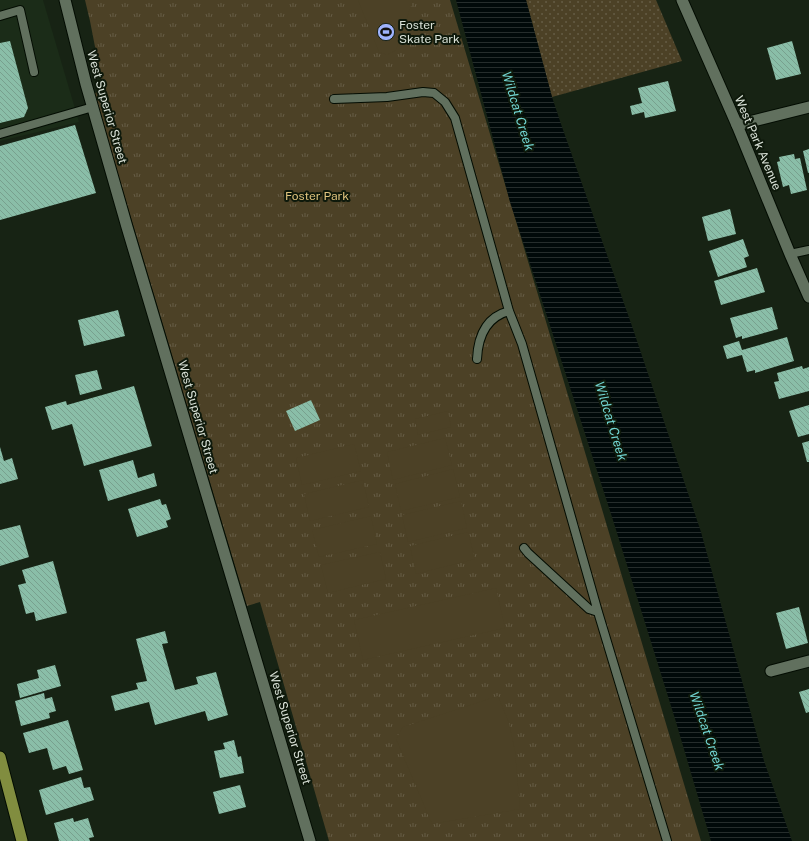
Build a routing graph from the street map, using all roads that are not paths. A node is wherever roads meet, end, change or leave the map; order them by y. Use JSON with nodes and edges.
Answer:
{"nodes":[{"id":1,"x":65,"y":0,"type":"edge"},
{"id":2,"x":682,"y":0,"type":"edge"},
{"id":3,"x":0,"y":16,"type":"edge"},
{"id":4,"x":34,"y":72,"type":"dead end"},
{"id":5,"x":334,"y":100,"type":"dead end"},
{"id":6,"x":93,"y":107,"type":"junction"},
{"id":7,"x":809,"y":107,"type":"edge"},
{"id":8,"x":737,"y":125,"type":"junction"},
{"id":9,"x":0,"y":134,"type":"edge"},
{"id":10,"x":809,"y":250,"type":"edge"},
{"id":11,"x":790,"y":254,"type":"junction"},
{"id":12,"x":809,"y":297,"type":"edge"},
{"id":13,"x":509,"y":311,"type":"junction"},
{"id":14,"x":477,"y":359,"type":"dead end"},
{"id":15,"x":524,"y":548,"type":"dead end"},
{"id":16,"x":598,"y":612,"type":"junction"},
{"id":17,"x":809,"y":661,"type":"edge"},
{"id":18,"x":771,"y":671,"type":"dead end"},
{"id":19,"x":0,"y":757,"type":"edge"},
{"id":20,"x":22,"y":841,"type":"edge"},
{"id":21,"x":310,"y":841,"type":"edge"},
{"id":22,"x":667,"y":841,"type":"edge"}],
"edges":[{"from":1,"to":6,"type":"street","name":"West Superior Street"},
{"from":2,"to":8,"type":"street","name":"West Park Avenue"},
{"from":3,"to":4,"type":"lane"},
{"from":5,"to":13,"type":"lane"},
{"from":6,"to":9,"type":"lane"},
{"from":6,"to":21,"type":"street","name":"West Superior Street"},
{"from":7,"to":8,"type":"street"},
{"from":8,"to":11,"type":"street","name":"West Park Avenue"},
{"from":10,"to":11,"type":"lane"},
{"from":11,"to":12,"type":"street","name":"West Park Avenue"},
{"from":13,"to":14,"type":"lane"},
{"from":13,"to":16,"type":"lane"},
{"from":15,"to":16,"type":"lane"},
{"from":16,"to":22,"type":"lane"},
{"from":17,"to":18,"type":"street"},
{"from":19,"to":20,"type":"main road"}]}
